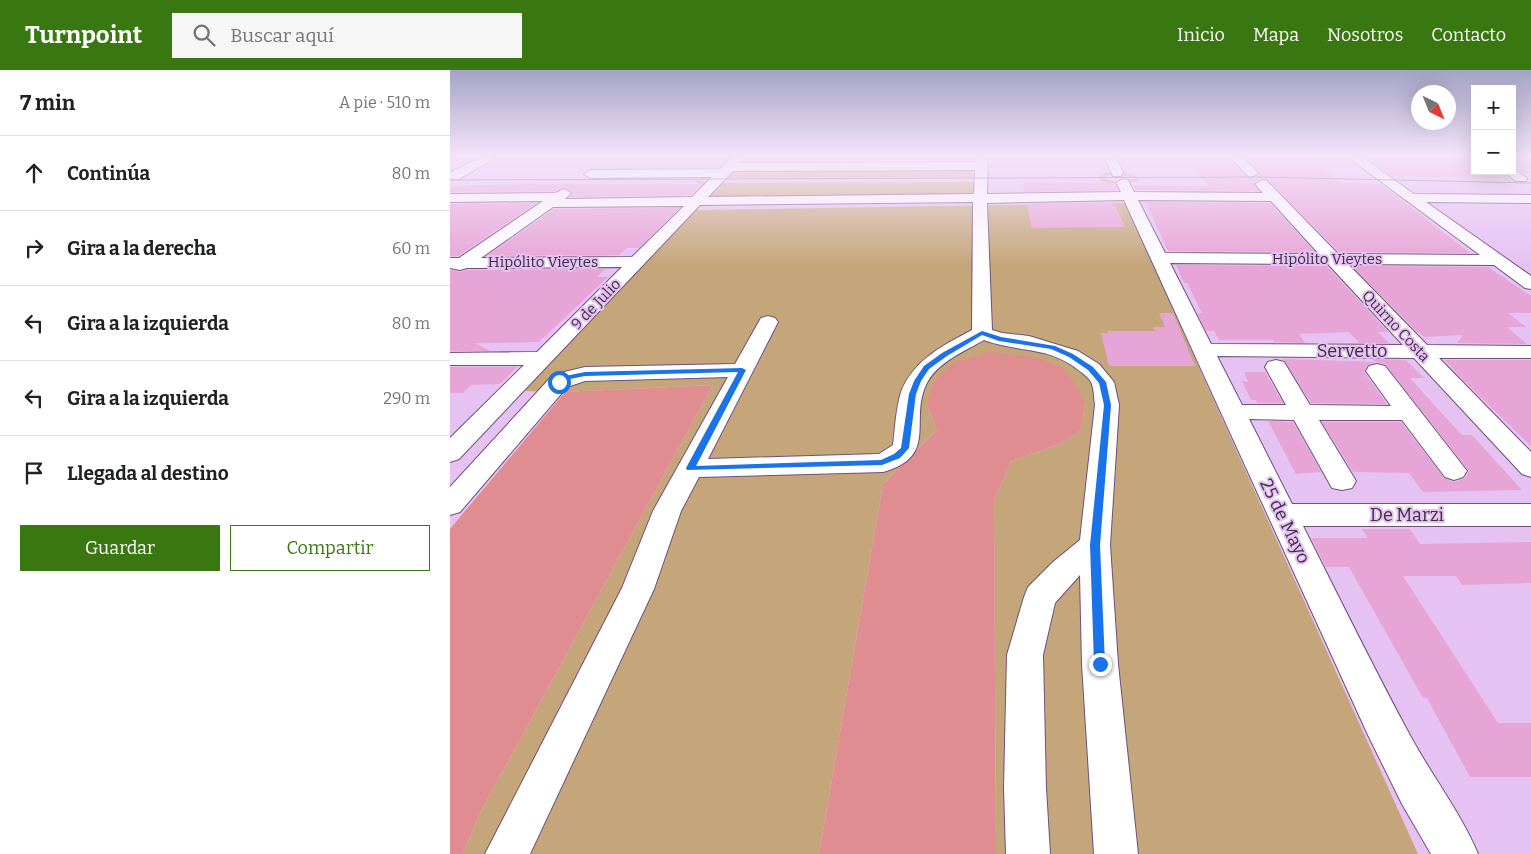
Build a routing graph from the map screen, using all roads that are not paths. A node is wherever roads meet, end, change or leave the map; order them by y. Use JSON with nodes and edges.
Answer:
{"nodes":[{"id":1,"x":567,"y":192,"type":"edge"},
{"id":2,"x":706,"y":192,"type":"edge"},
{"id":3,"x":981,"y":192,"type":"edge"},
{"id":4,"x":1088,"y":192,"type":"edge"},
{"id":5,"x":1127,"y":192,"type":"edge"},
{"id":6,"x":1268,"y":192,"type":"edge"},
{"id":7,"x":1401,"y":192,"type":"edge"},
{"id":8,"x":450,"y":198,"type":"edge"},
{"id":9,"x":1410,"y":198,"type":"junction"},
{"id":10,"x":1531,"y":199,"type":"edge"},
{"id":11,"x":554,"y":200,"type":"junction"},
{"id":12,"x":980,"y":202,"type":"junction"},
{"id":13,"x":694,"y":204,"type":"junction"},
{"id":14,"x":1158,"y":258,"type":"junction"},
{"id":15,"x":1333,"y":259,"type":"junction"},
{"id":16,"x":1497,"y":260,"type":"junction"},
{"id":17,"x":637,"y":262,"type":"junction"},
{"id":18,"x":454,"y":266,"type":"edge"},
{"id":19,"x":1531,"y":284,"type":"edge"},
{"id":20,"x":768,"y":322,"type":"dead end"},
{"id":21,"x":982,"y":333,"type":"junction"},
{"id":22,"x":1202,"y":350,"type":"junction"},
{"id":23,"x":1419,"y":351,"type":"junction"},
{"id":24,"x":1527,"y":355,"type":"edge"},
{"id":25,"x":544,"y":358,"type":"junction"},
{"id":26,"x":450,"y":359,"type":"edge"},
{"id":27,"x":1276,"y":367,"type":"dead end"},
{"id":28,"x":742,"y":370,"type":"junction"},
{"id":29,"x":1377,"y":371,"type":"dead end"},
{"id":30,"x":1232,"y":412,"type":"junction"},
{"id":31,"x":1302,"y":412,"type":"junction"},
{"id":32,"x":1409,"y":413,"type":"junction"},
{"id":33,"x":450,"y":453,"type":"edge"},
{"id":34,"x":690,"y":468,"type":"junction"},
{"id":35,"x":1531,"y":468,"type":"edge"},
{"id":36,"x":1454,"y":471,"type":"dead end"},
{"id":37,"x":1342,"y":481,"type":"dead end"},
{"id":38,"x":450,"y":505,"type":"edge"},
{"id":39,"x":1531,"y":515,"type":"edge"},
{"id":40,"x":1282,"y":516,"type":"junction"},
{"id":41,"x":1095,"y":545,"type":"junction"},
{"id":42,"x":507,"y":854,"type":"edge"},
{"id":43,"x":1028,"y":854,"type":"edge"},
{"id":44,"x":1116,"y":854,"type":"edge"},
{"id":45,"x":1456,"y":854,"type":"edge"}],
"edges":[{"from":1,"to":11,"type":"street"},
{"from":2,"to":13,"type":"street","name":"9 de Julio"},
{"from":3,"to":12,"type":"street"},
{"from":4,"to":12,"type":"street"},
{"from":5,"to":14,"type":"street","name":"25 de Mayo"},
{"from":6,"to":15,"type":"street","name":"Quirno Costa"},
{"from":7,"to":9,"type":"street"},
{"from":8,"to":11,"type":"street"},
{"from":9,"to":10,"type":"street"},
{"from":9,"to":16,"type":"street"},
{"from":11,"to":13,"type":"street"},
{"from":11,"to":18,"type":"street"},
{"from":12,"to":13,"type":"street"},
{"from":12,"to":21,"type":"street"},
{"from":13,"to":17,"type":"street","name":"9 de Julio"},
{"from":14,"to":15,"type":"street","name":"Hipólito Vieytes"},
{"from":14,"to":22,"type":"street","name":"25 de Mayo"},
{"from":15,"to":16,"type":"street","name":"Hipólito Vieytes"},
{"from":15,"to":23,"type":"street","name":"Quirno Costa"},
{"from":16,"to":19,"type":"street"},
{"from":17,"to":18,"type":"street","name":"Hipólito Vieytes"},
{"from":17,"to":25,"type":"street","name":"9 de Julio"},
{"from":20,"to":28,"type":"street"},
{"from":21,"to":34,"type":"street"},
{"from":21,"to":41,"type":"street"},
{"from":22,"to":23,"type":"street","name":"Servetto"},
{"from":22,"to":30,"type":"street","name":"25 de Mayo"},
{"from":23,"to":24,"type":"street","name":"Servetto"},
{"from":23,"to":35,"type":"street","name":"Quirno Costa"},
{"from":25,"to":26,"type":"street"},
{"from":25,"to":33,"type":"street","name":"9 de Julio"},
{"from":27,"to":31,"type":"street"},
{"from":28,"to":34,"type":"street"},
{"from":28,"to":38,"type":"street"},
{"from":29,"to":32,"type":"street"},
{"from":30,"to":31,"type":"street"},
{"from":30,"to":40,"type":"street","name":"25 de Mayo"},
{"from":31,"to":32,"type":"street"},
{"from":31,"to":37,"type":"street"},
{"from":32,"to":36,"type":"street"},
{"from":34,"to":42,"type":"street"},
{"from":39,"to":40,"type":"street","name":"De Marzi"},
{"from":40,"to":45,"type":"street","name":"25 de Mayo"},
{"from":41,"to":43,"type":"street"},
{"from":41,"to":44,"type":"street"}]}
